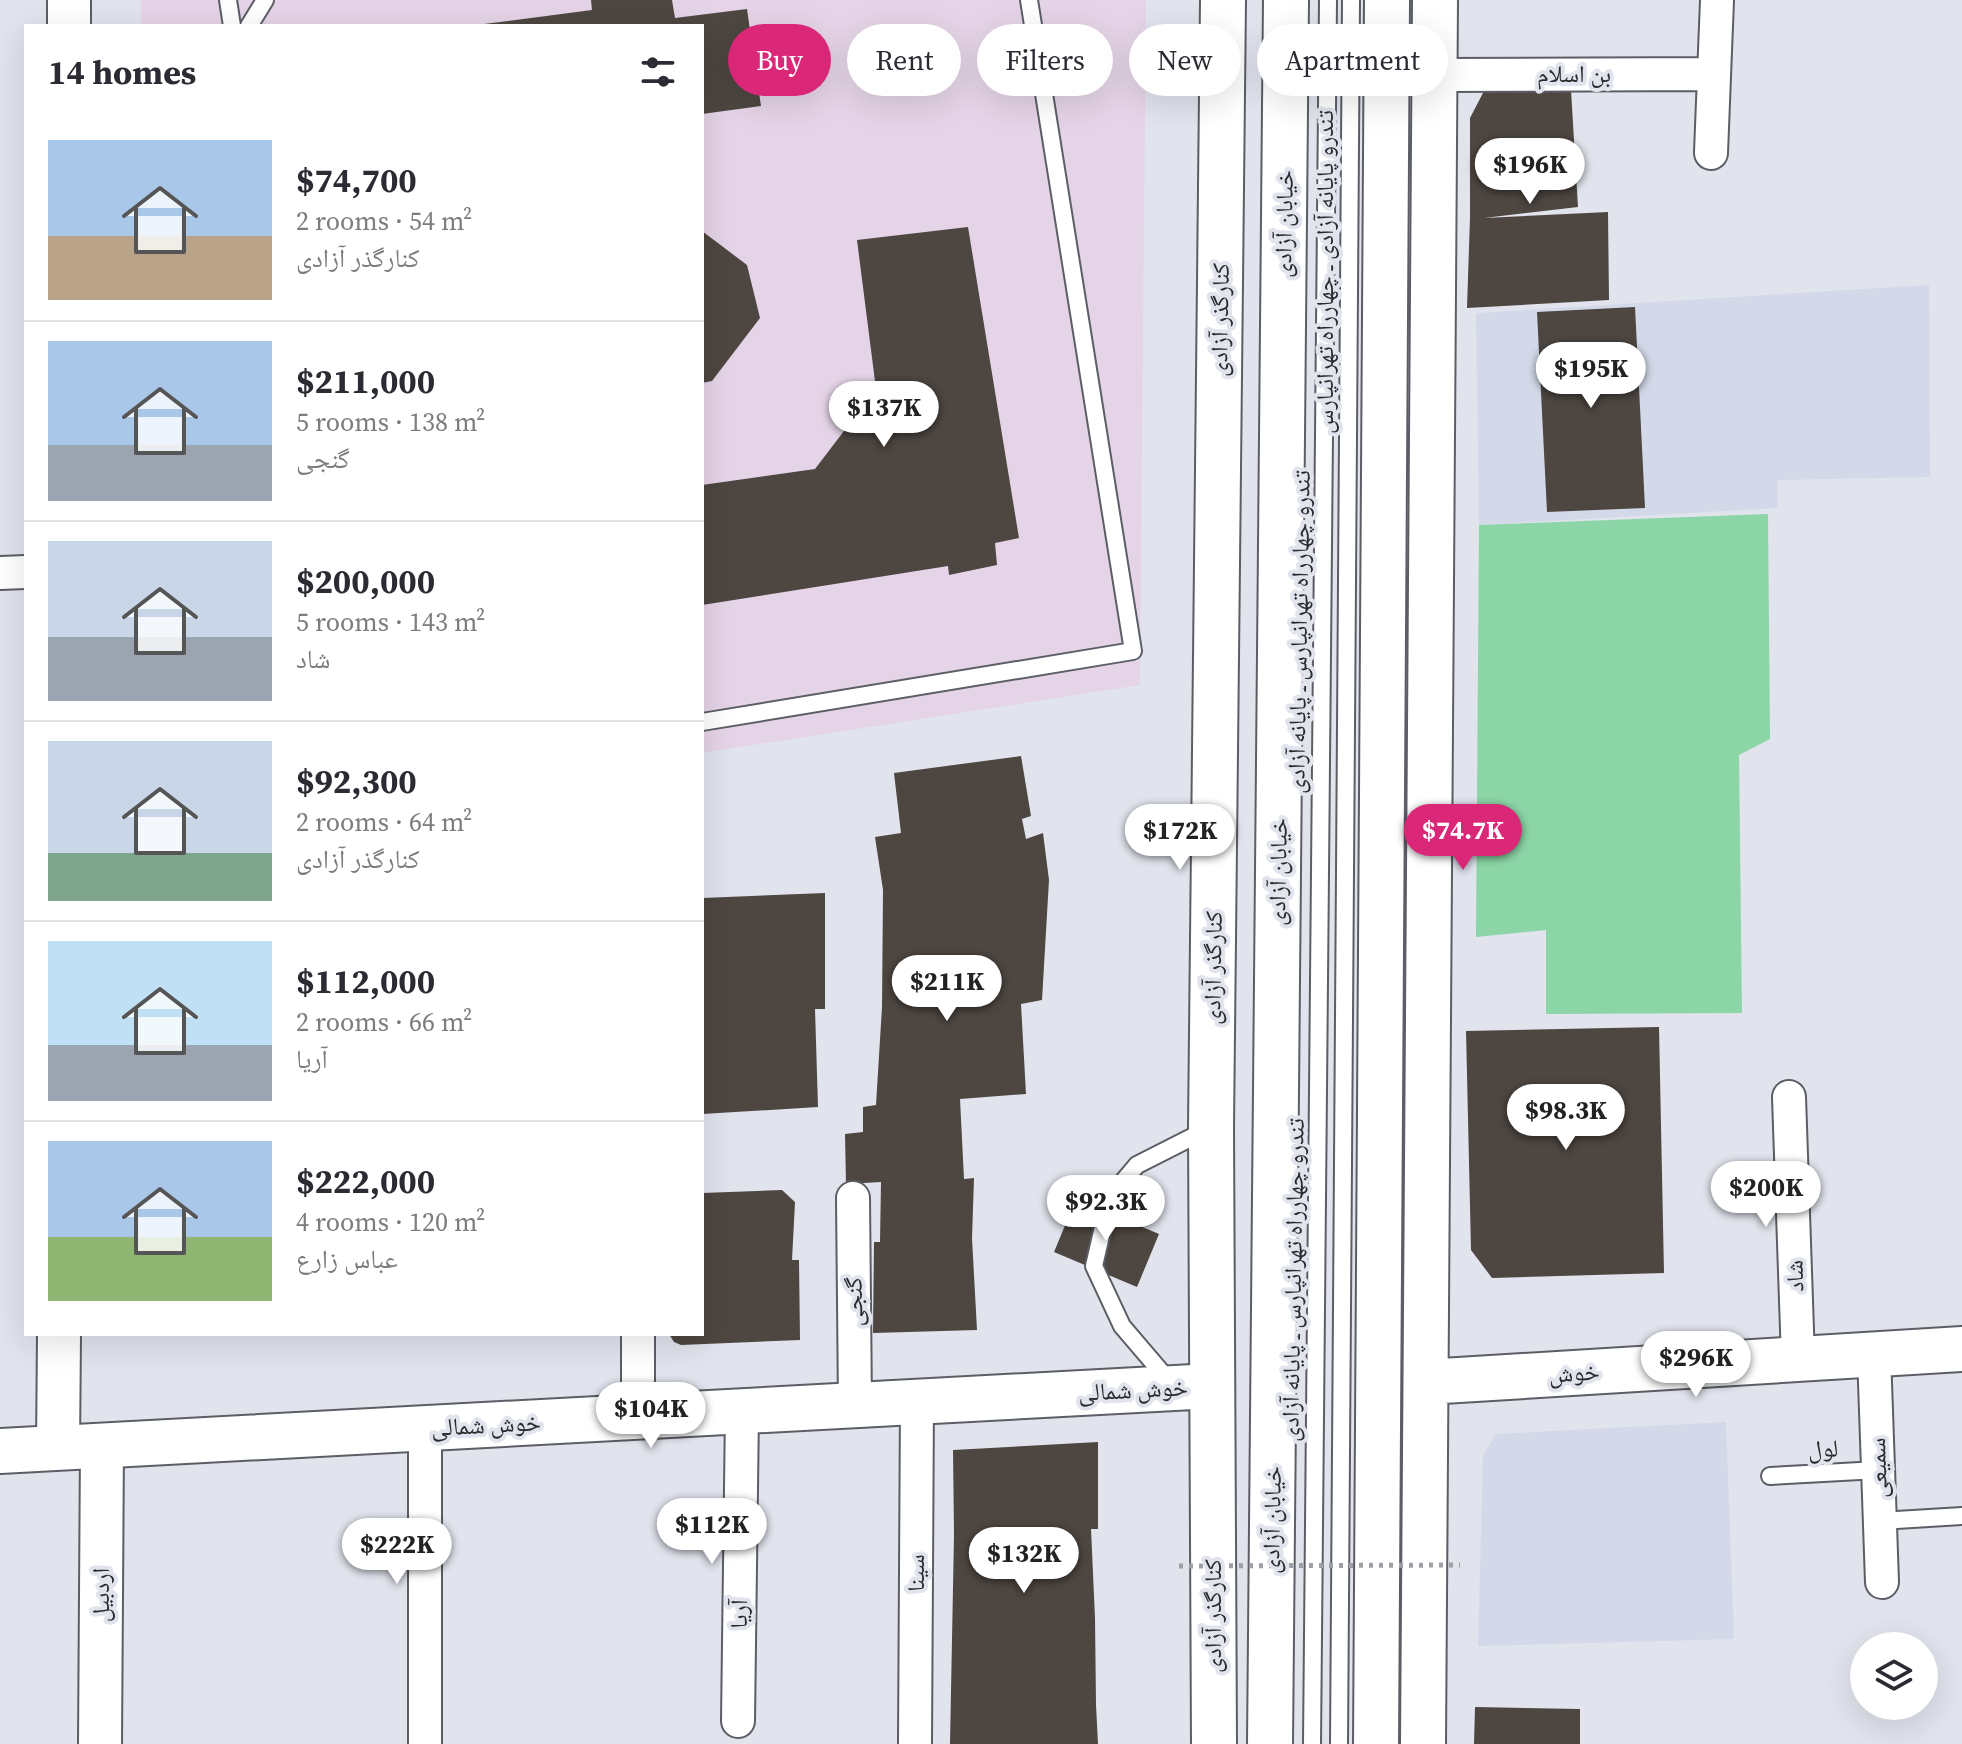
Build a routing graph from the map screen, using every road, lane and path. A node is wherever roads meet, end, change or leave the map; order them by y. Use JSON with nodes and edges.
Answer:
{"nodes":[{"id":1,"x":69,"y":0,"type":"edge"},
{"id":2,"x":228,"y":0,"type":"edge"},
{"id":3,"x":265,"y":0,"type":"edge"},
{"id":4,"x":1029,"y":0,"type":"edge"},
{"id":5,"x":1223,"y":0,"type":"edge"},
{"id":6,"x":1286,"y":0,"type":"edge"},
{"id":7,"x":1328,"y":0,"type":"edge"},
{"id":8,"x":1351,"y":0,"type":"edge"},
{"id":9,"x":1387,"y":0,"type":"edge"},
{"id":10,"x":1435,"y":0,"type":"edge"},
{"id":11,"x":1717,"y":0,"type":"edge"},
{"id":12,"x":69,"y":24,"type":"edge"},
{"id":13,"x":232,"y":24,"type":"edge"},
{"id":14,"x":250,"y":24,"type":"edge"},
{"id":15,"x":1435,"y":24,"type":"edge"},
{"id":16,"x":1714,"y":74,"type":"junction"},
{"id":17,"x":1448,"y":75,"type":"edge"},
{"id":18,"x":1434,"y":96,"type":"edge"},
{"id":19,"x":1711,"y":153,"type":"dead end"},
{"id":20,"x":24,"y":572,"type":"edge"},
{"id":21,"x":0,"y":573,"type":"edge"},
{"id":22,"x":704,"y":722,"type":"edge"},
{"id":23,"x":1789,"y":1097,"type":"dead end"},
{"id":24,"x":1211,"y":1127,"type":"junction"},
{"id":25,"x":853,"y":1198,"type":"dead end"},
{"id":26,"x":59,"y":1336,"type":"edge"},
{"id":27,"x":638,"y":1336,"type":"edge"},
{"id":28,"x":1962,"y":1349,"type":"edge"},
{"id":29,"x":1874,"y":1354,"type":"junction"},
{"id":30,"x":1798,"y":1359,"type":"junction"},
{"id":31,"x":1426,"y":1382,"type":"junction"},
{"id":32,"x":1194,"y":1387,"type":"junction"},
{"id":33,"x":917,"y":1402,"type":"junction"},
{"id":34,"x":855,"y":1405,"type":"junction"},
{"id":35,"x":742,"y":1411,"type":"junction"},
{"id":36,"x":638,"y":1417,"type":"junction"},
{"id":37,"x":425,"y":1428,"type":"junction"},
{"id":38,"x":82,"y":1446,"type":"junction"},
{"id":39,"x":0,"y":1451,"type":"edge"},
{"id":40,"x":1878,"y":1470,"type":"junction"},
{"id":41,"x":1770,"y":1476,"type":"dead end"},
{"id":42,"x":1962,"y":1516,"type":"edge"},
{"id":43,"x":1880,"y":1521,"type":"junction"},
{"id":44,"x":1460,"y":1565,"type":"dead end"},
{"id":45,"x":1179,"y":1566,"type":"dead end"},
{"id":46,"x":1882,"y":1582,"type":"dead end"},
{"id":47,"x":738,"y":1721,"type":"dead end"},
{"id":48,"x":100,"y":1744,"type":"edge"},
{"id":49,"x":425,"y":1744,"type":"edge"},
{"id":50,"x":915,"y":1744,"type":"edge"},
{"id":51,"x":1214,"y":1744,"type":"edge"},
{"id":52,"x":1270,"y":1744,"type":"edge"},
{"id":53,"x":1312,"y":1744,"type":"edge"},
{"id":54,"x":1339,"y":1744,"type":"edge"},
{"id":55,"x":1376,"y":1744,"type":"edge"},
{"id":56,"x":1423,"y":1744,"type":"edge"}],
"edges":[{"from":1,"to":12,"type":"street"},
{"from":2,"to":13,"type":"lane"},
{"from":3,"to":14,"type":"lane"},
{"from":4,"to":22,"type":"lane"},
{"from":5,"to":24,"type":"main road","name":"کنارگذر آزادی"},
{"from":6,"to":52,"type":"main road","name":"خیابان آزادی"},
{"from":7,"to":53,"type":"lane","name":"تندرو چهارراه تهرانپارس ـ پایانه آزادی"},
{"from":8,"to":54,"type":"lane","name":"تندرو پایانه آزادی ـ چهارراه تهرانپارس"},
{"from":9,"to":55,"type":"main road"},
{"from":10,"to":15,"type":"main road"},
{"from":11,"to":16,"type":"street"},
{"from":16,"to":17,"type":"street","name":"بن اسلام"},
{"from":16,"to":19,"type":"street"},
{"from":18,"to":31,"type":"main road"},
{"from":20,"to":21,"type":"street"},
{"from":23,"to":30,"type":"street","name":"شاد"},
{"from":24,"to":32,"type":"main road","name":"کنارگذر آزادی"},
{"from":24,"to":32,"type":"lane"},
{"from":25,"to":34,"type":"street","name":"گنجی"},
{"from":26,"to":38,"type":"street","name":"اردبیل"},
{"from":27,"to":36,"type":"street"},
{"from":28,"to":29,"type":"main road","name":"خوش"},
{"from":29,"to":30,"type":"main road","name":"خوش"},
{"from":29,"to":40,"type":"street","name":"سمیعی"},
{"from":30,"to":31,"type":"main road","name":"خوش"},
{"from":31,"to":56,"type":"main road"},
{"from":32,"to":33,"type":"main road","name":"خوش شمالی"},
{"from":32,"to":51,"type":"main road","name":"کنارگذر آزادی"},
{"from":33,"to":34,"type":"main road","name":"خوش شمالی"},
{"from":33,"to":50,"type":"street","name":"سینا"},
{"from":34,"to":35,"type":"main road","name":"خوش شمالی"},
{"from":35,"to":36,"type":"main road","name":"خوش شمالی"},
{"from":35,"to":47,"type":"street","name":"آریا"},
{"from":36,"to":37,"type":"main road","name":"خوش شمالی"},
{"from":37,"to":38,"type":"main road","name":"خوش شمالی"},
{"from":37,"to":49,"type":"street"},
{"from":38,"to":39,"type":"main road","name":"خوش شمالی"},
{"from":38,"to":48,"type":"street","name":"اردبیل"},
{"from":40,"to":41,"type":"lane","name":"لول"},
{"from":40,"to":43,"type":"street","name":"سمیعی"},
{"from":42,"to":43,"type":"lane"},
{"from":43,"to":46,"type":"street","name":"سمیعی"},
{"from":44,"to":45,"type":"path","bridge":true}]}
